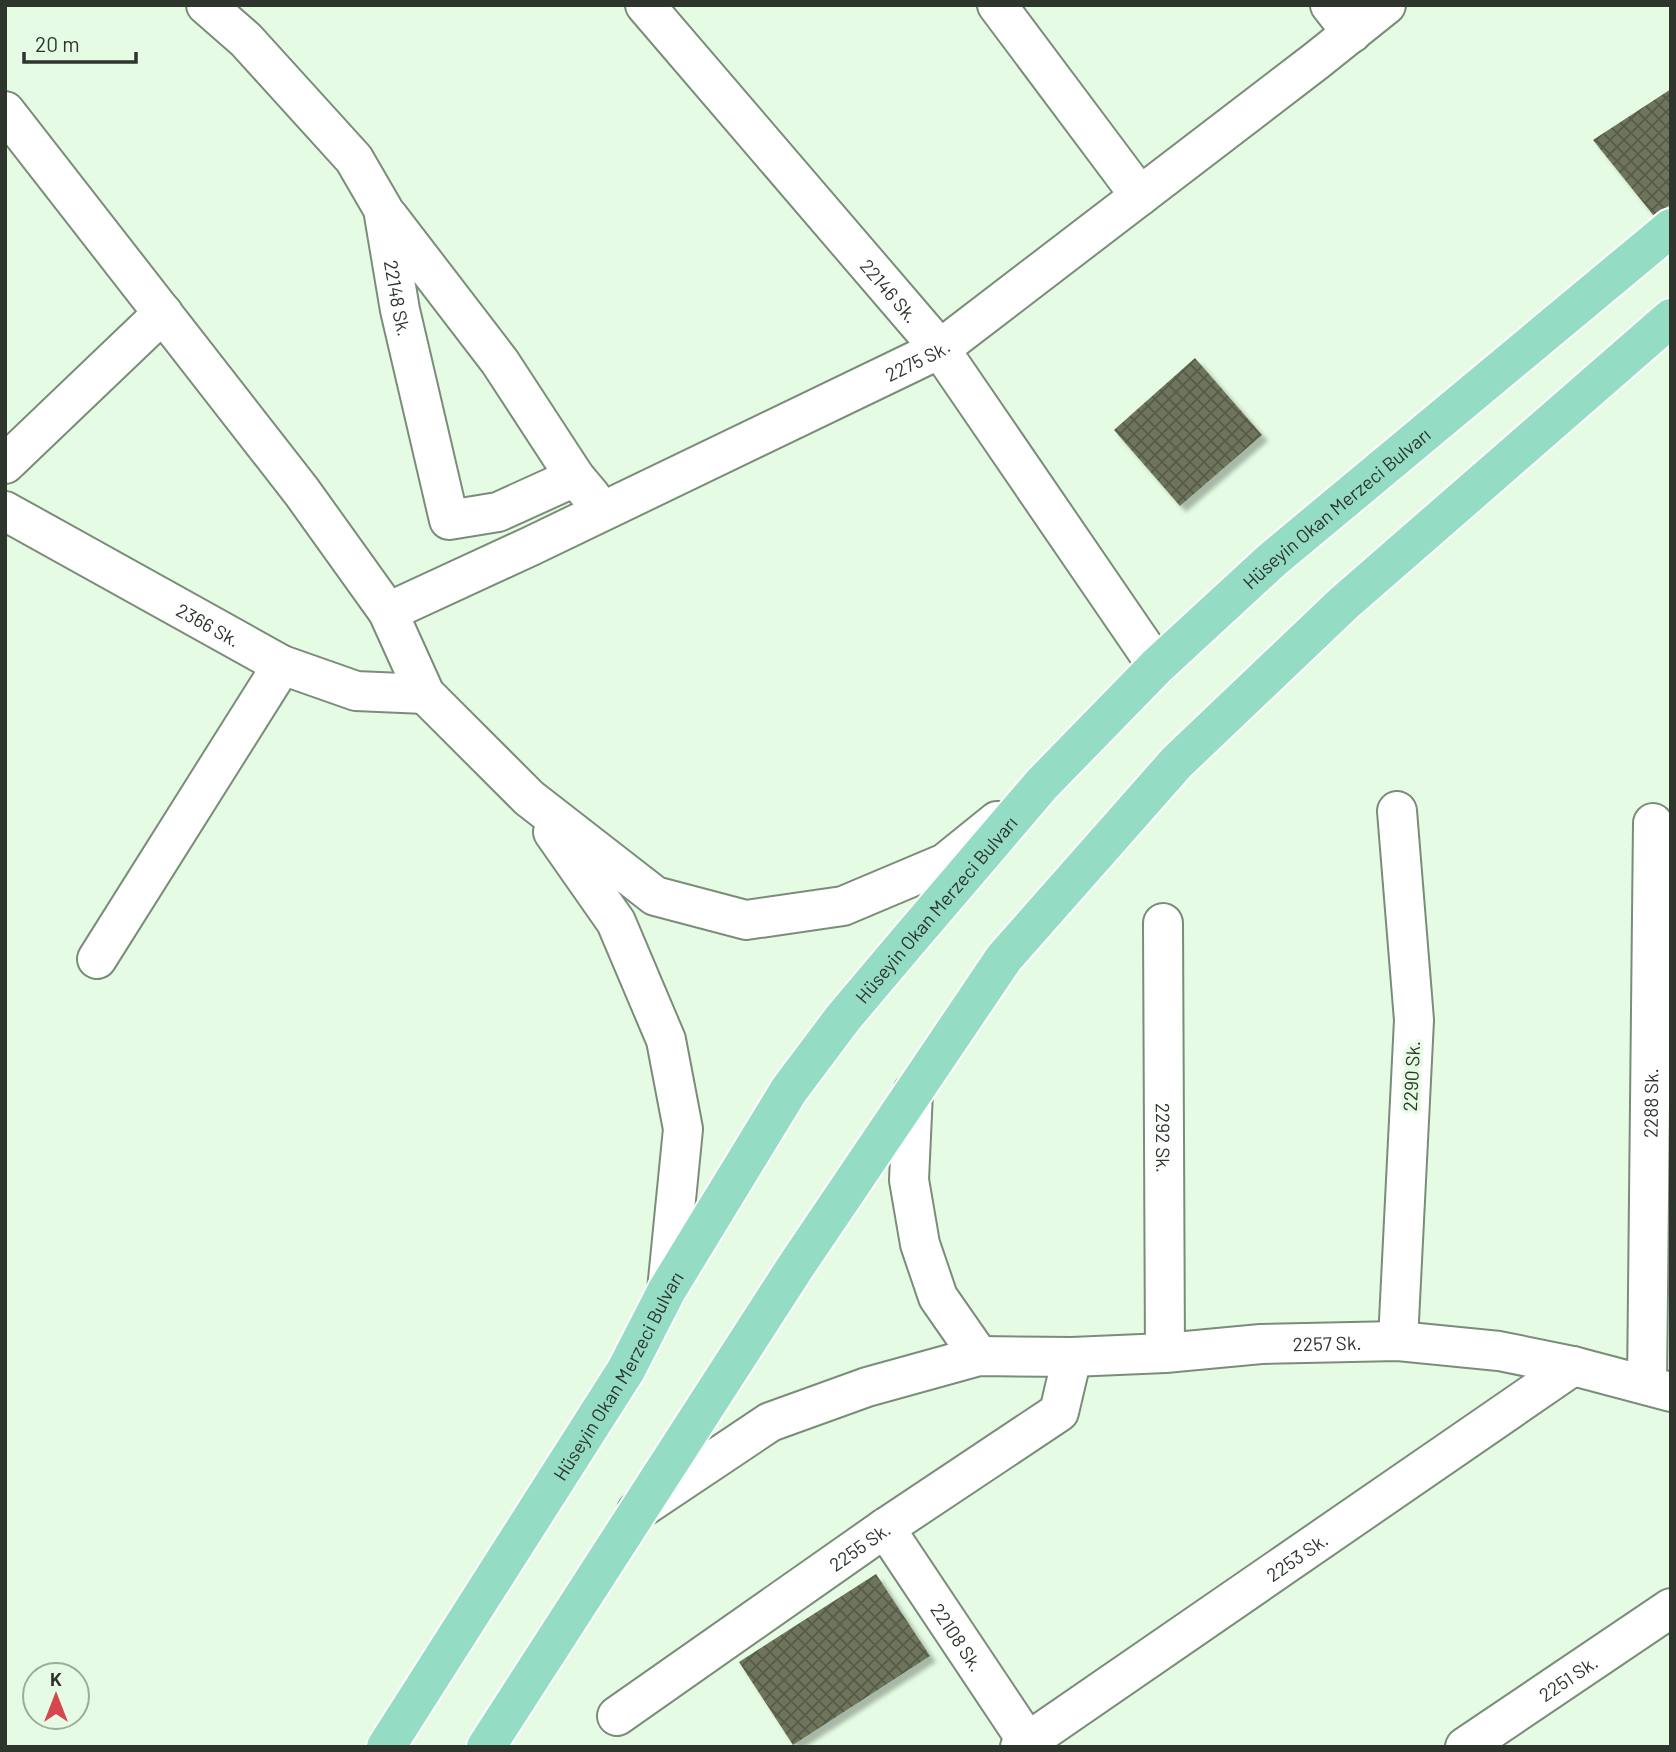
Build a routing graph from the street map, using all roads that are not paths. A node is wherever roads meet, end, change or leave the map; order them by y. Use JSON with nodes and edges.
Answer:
{"nodes":[{"id":1,"x":206,"y":5,"type":"edge"},
{"id":2,"x":997,"y":5,"type":"edge"},
{"id":3,"x":1386,"y":5,"type":"edge"},
{"id":4,"x":656,"y":9,"type":"edge"},
{"id":5,"x":1341,"y":19,"type":"edge"},
{"id":6,"x":5,"y":111,"type":"edge"},
{"id":7,"x":1140,"y":196,"type":"junction"},
{"id":8,"x":383,"y":209,"type":"junction"},
{"id":9,"x":1671,"y":228,"type":"edge"},
{"id":10,"x":163,"y":313,"type":"junction"},
{"id":11,"x":1671,"y":318,"type":"edge"},
{"id":12,"x":940,"y":349,"type":"junction"},
{"id":13,"x":5,"y":464,"type":"edge"},
{"id":14,"x":575,"y":477,"type":"junction"},
{"id":15,"x":604,"y":510,"type":"junction"},
{"id":16,"x":5,"y":511,"type":"edge"},
{"id":17,"x":388,"y":612,"type":"junction"},
{"id":18,"x":282,"y":665,"type":"junction"},
{"id":19,"x":1157,"y":666,"type":"junction"},
{"id":20,"x":425,"y":694,"type":"junction"},
{"id":21,"x":1042,"y":784,"type":"junction"},
{"id":22,"x":529,"y":798,"type":"junction"},
{"id":23,"x":1397,"y":811,"type":"dead end"},
{"id":24,"x":1653,"y":823,"type":"dead end"},
{"id":25,"x":1163,"y":923,"type":"dead end"},
{"id":26,"x":97,"y":959,"type":"dead end"},
{"id":27,"x":913,"y":1092,"type":"junction"},
{"id":28,"x":667,"y":1290,"type":"junction"},
{"id":29,"x":1398,"y":1341,"type":"junction"},
{"id":30,"x":1165,"y":1353,"type":"junction"},
{"id":31,"x":979,"y":1356,"type":"junction"},
{"id":32,"x":1072,"y":1357,"type":"junction"},
{"id":33,"x":1573,"y":1366,"type":"junction"},
{"id":34,"x":1659,"y":1388,"type":"edge"},
{"id":35,"x":637,"y":1511,"type":"junction"},
{"id":36,"x":885,"y":1528,"type":"junction"},
{"id":37,"x":1671,"y":1608,"type":"edge"},
{"id":38,"x":617,"y":1716,"type":"dead end"},
{"id":39,"x":1026,"y":1745,"type":"edge"},
{"id":40,"x":386,"y":1747,"type":"edge"},
{"id":41,"x":486,"y":1747,"type":"edge"},
{"id":42,"x":1465,"y":1747,"type":"edge"}],
"edges":[{"from":1,"to":8,"type":"street","name":"22148 Sk."},
{"from":2,"to":7,"type":"street"},
{"from":3,"to":5,"type":"street","name":"2275 Sk."},
{"from":4,"to":12,"type":"street","name":"22146 Sk."},
{"from":5,"to":7,"type":"street","name":"2275 Sk."},
{"from":6,"to":10,"type":"street"},
{"from":7,"to":12,"type":"street","name":"2275 Sk."},
{"from":8,"to":14,"type":"street"},
{"from":8,"to":14,"type":"street","name":"22148 Sk."},
{"from":9,"to":19,"type":"main road","name":"Hüseyin Okan Merzeci Bulvarı"},
{"from":10,"to":13,"type":"street"},
{"from":10,"to":17,"type":"street"},
{"from":11,"to":27,"type":"main road"},
{"from":12,"to":15,"type":"street","name":"2275 Sk."},
{"from":12,"to":19,"type":"street","name":"22146 Sk."},
{"from":14,"to":15,"type":"street"},
{"from":15,"to":17,"type":"street","name":"2275 Sk."},
{"from":16,"to":18,"type":"street","name":"2366 Sk."},
{"from":17,"to":20,"type":"street"},
{"from":18,"to":20,"type":"street","name":"2366 Sk."},
{"from":18,"to":26,"type":"street"},
{"from":19,"to":21,"type":"main road","name":"Hüseyin Okan Merzeci Bulvarı"},
{"from":20,"to":22,"type":"street"},
{"from":21,"to":22,"type":"street"},
{"from":21,"to":28,"type":"main road","name":"Hüseyin Okan Merzeci Bulvarı"},
{"from":22,"to":28,"type":"street"},
{"from":23,"to":29,"type":"street","name":"2290 Sk."},
{"from":24,"to":34,"type":"street","name":"2288 Sk."},
{"from":25,"to":30,"type":"street","name":"2292 Sk."},
{"from":27,"to":31,"type":"street"},
{"from":27,"to":35,"type":"main road"},
{"from":28,"to":40,"type":"main road","name":"Hüseyin Okan Merzeci Bulvarı"},
{"from":29,"to":30,"type":"street","name":"2257 Sk."},
{"from":29,"to":33,"type":"street","name":"2257 Sk."},
{"from":30,"to":32,"type":"street","name":"2257 Sk."},
{"from":31,"to":32,"type":"street","name":"2257 Sk."},
{"from":31,"to":35,"type":"street","name":"2257 Sk."},
{"from":32,"to":36,"type":"street","name":"2255 Sk."},
{"from":33,"to":34,"type":"street","name":"2257 Sk."},
{"from":33,"to":39,"type":"street","name":"2253 Sk."},
{"from":35,"to":41,"type":"main road"},
{"from":36,"to":38,"type":"street","name":"2255 Sk."},
{"from":36,"to":39,"type":"street","name":"22108 Sk."},
{"from":37,"to":42,"type":"street","name":"2251 Sk."}]}
